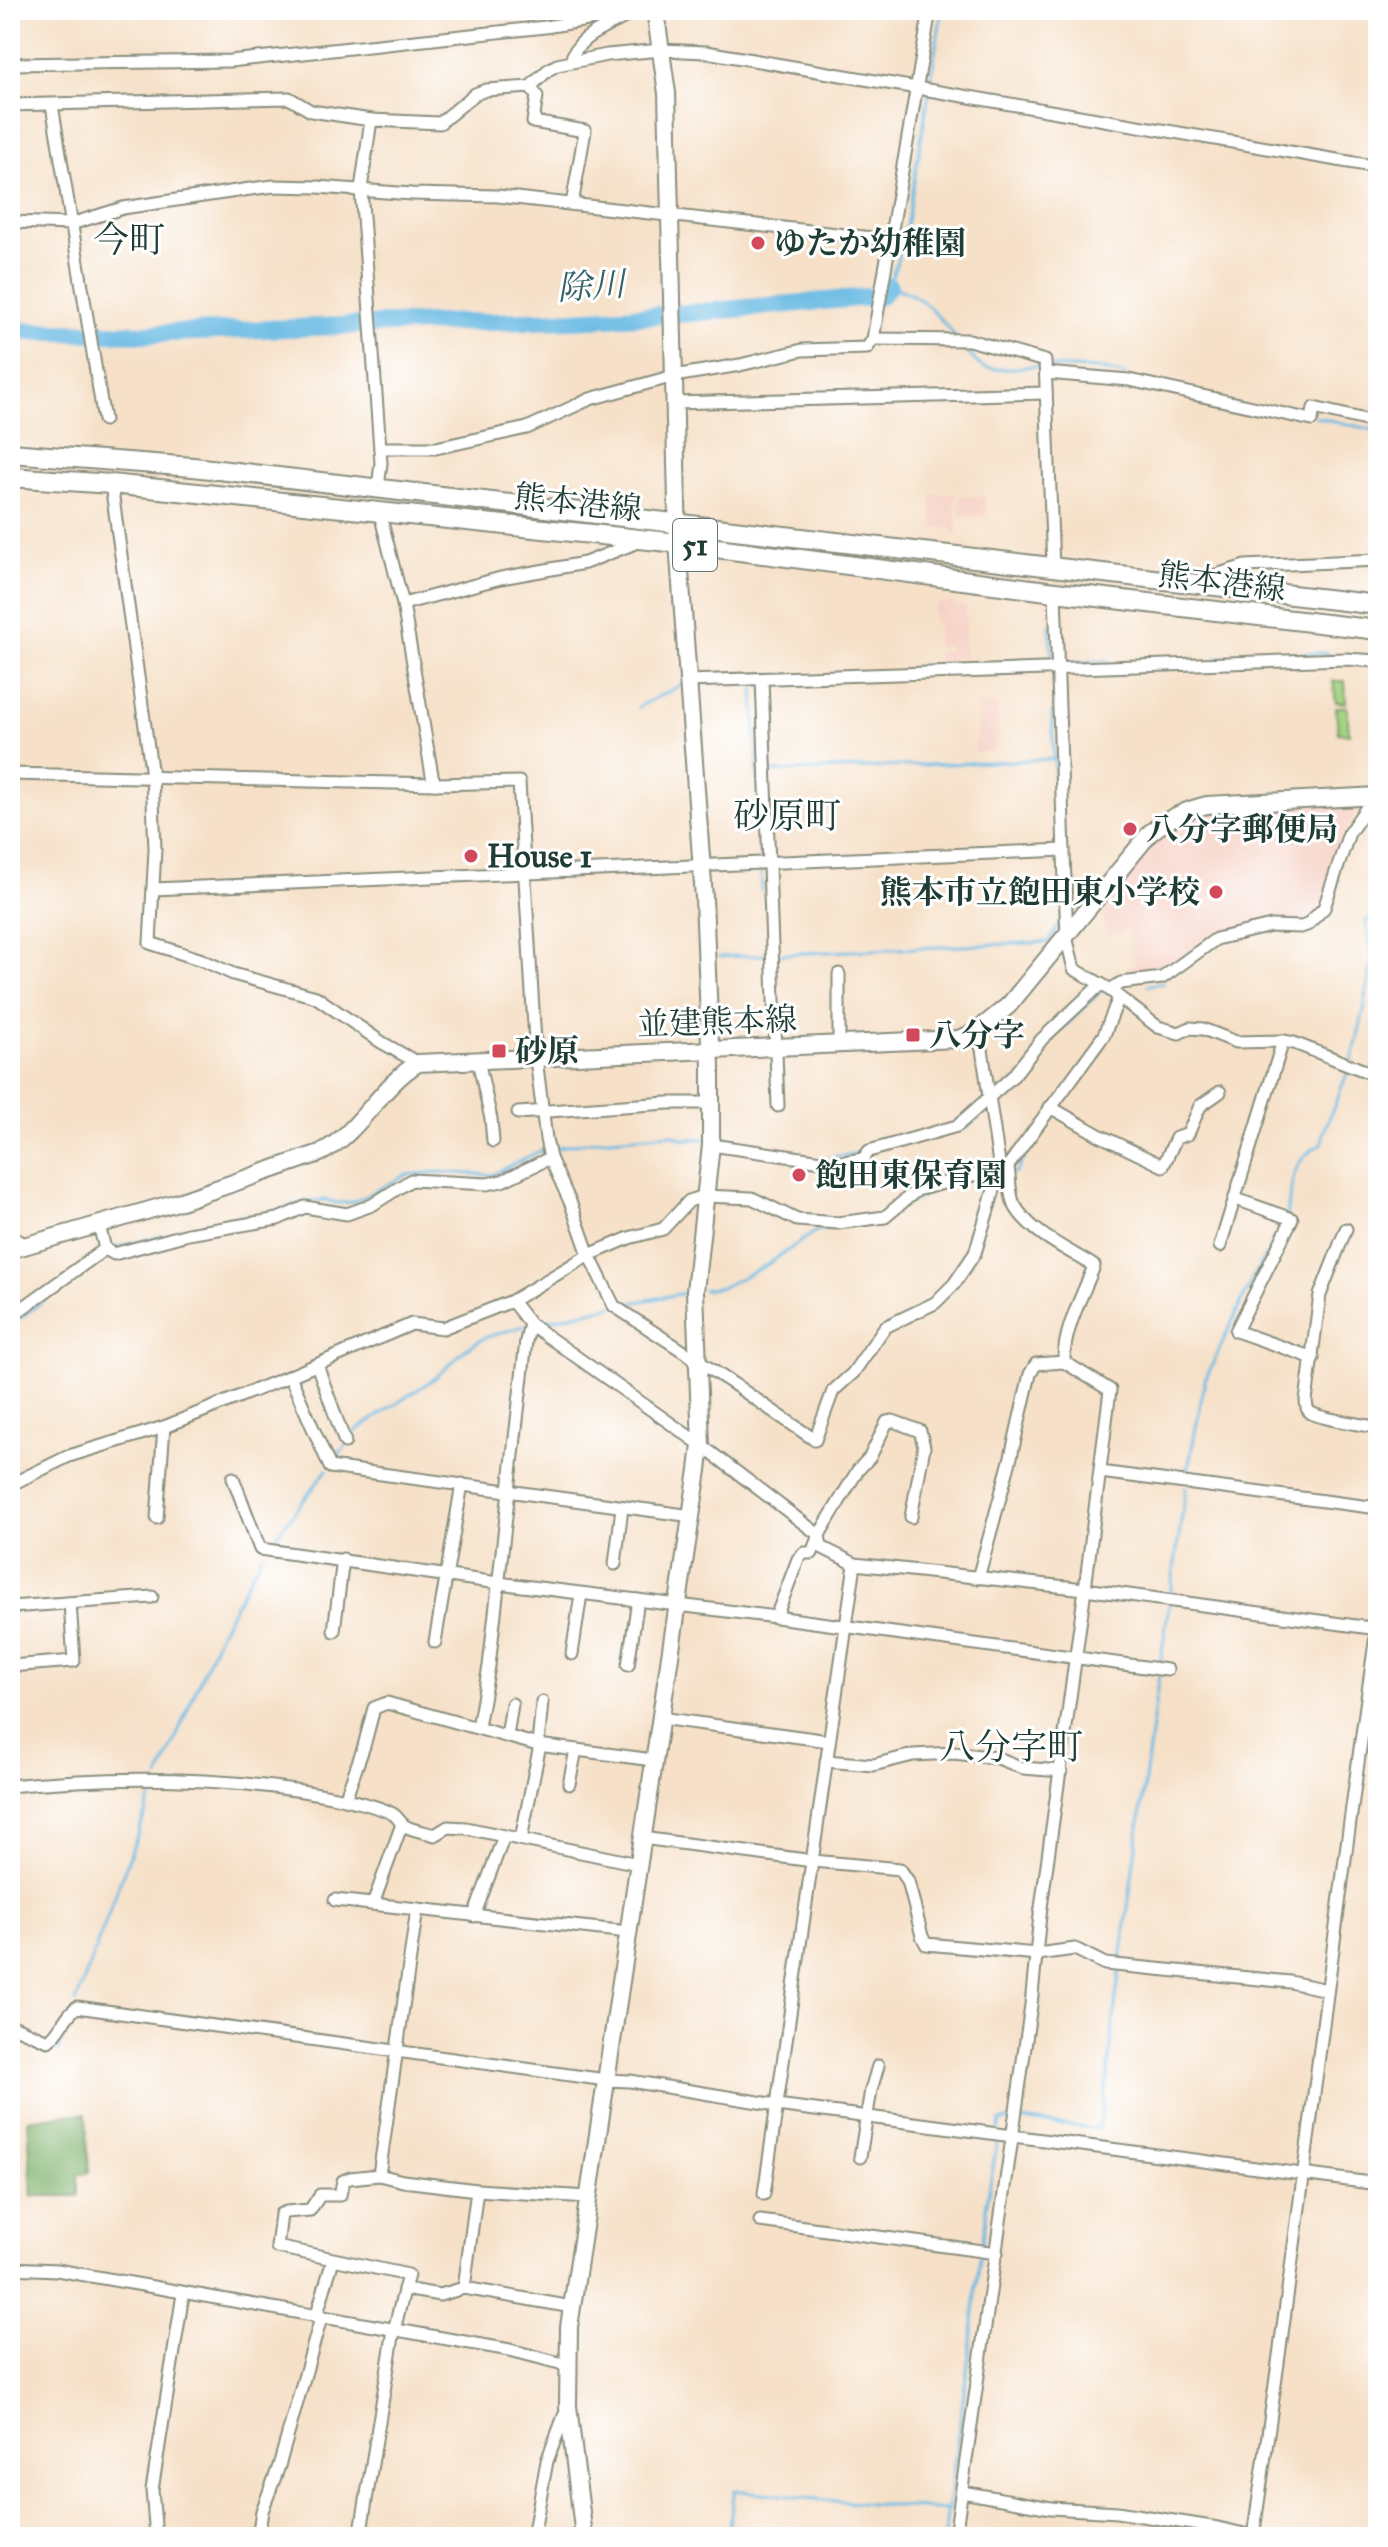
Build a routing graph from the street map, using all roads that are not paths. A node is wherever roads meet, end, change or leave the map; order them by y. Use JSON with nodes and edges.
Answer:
{"nodes":[{"id":1,"x":649,"y":10,"type":"edge"},
{"id":2,"x":655,"y":10,"type":"edge"},
{"id":3,"x":930,"y":10,"type":"edge"},
{"id":4,"x":632,"y":13,"type":"junction"},
{"id":5,"x":661,"y":50,"type":"junction"},
{"id":6,"x":571,"y":62,"type":"junction"},
{"id":7,"x":10,"y":64,"type":"edge"},
{"id":8,"x":916,"y":86,"type":"junction"},
{"id":9,"x":530,"y":87,"type":"junction"},
{"id":10,"x":10,"y":105,"type":"edge"},
{"id":11,"x":52,"y":105,"type":"junction"},
{"id":12,"x":371,"y":120,"type":"junction"},
{"id":13,"x":1378,"y":167,"type":"edge"},
{"id":14,"x":361,"y":189,"type":"junction"},
{"id":15,"x":572,"y":204,"type":"junction"},
{"id":16,"x":669,"y":216,"type":"junction"},
{"id":17,"x":10,"y":222,"type":"edge"},
{"id":18,"x":71,"y":224,"type":"junction"},
{"id":19,"x":890,"y":240,"type":"junction"},
{"id":20,"x":873,"y":339,"type":"junction"},
{"id":21,"x":1046,"y":373,"type":"junction"},
{"id":22,"x":674,"y":376,"type":"junction"},
{"id":23,"x":1046,"y":393,"type":"junction"},
{"id":24,"x":674,"y":403,"type":"junction"},
{"id":25,"x":104,"y":420,"type":"dead end"},
{"id":26,"x":1378,"y":423,"type":"edge"},
{"id":27,"x":380,"y":448,"type":"junction"},
{"id":28,"x":10,"y":453,"type":"edge"},
{"id":29,"x":108,"y":459,"type":"junction"},
{"id":30,"x":10,"y":477,"type":"edge"},
{"id":31,"x":111,"y":484,"type":"junction"},
{"id":32,"x":378,"y":488,"type":"junction"},
{"id":33,"x":380,"y":514,"type":"junction"},
{"id":34,"x":678,"y":524,"type":"junction"},
{"id":35,"x":644,"y":540,"type":"junction"},
{"id":36,"x":678,"y":543,"type":"junction"},
{"id":37,"x":1378,"y":560,"type":"edge"},
{"id":38,"x":1053,"y":568,"type":"junction"},
{"id":39,"x":1190,"y":583,"type":"junction"},
{"id":40,"x":1055,"y":592,"type":"junction"},
{"id":41,"x":403,"y":604,"type":"junction"},
{"id":42,"x":1378,"y":605,"type":"edge"},
{"id":43,"x":1378,"y":630,"type":"edge"},
{"id":44,"x":1378,"y":661,"type":"edge"},
{"id":45,"x":1058,"y":669,"type":"junction"},
{"id":46,"x":762,"y":679,"type":"junction"},
{"id":47,"x":687,"y":681,"type":"junction"},
{"id":48,"x":10,"y":774,"type":"edge"},
{"id":49,"x":152,"y":776,"type":"junction"},
{"id":50,"x":435,"y":784,"type":"junction"},
{"id":51,"x":1377,"y":794,"type":"edge"},
{"id":52,"x":1064,"y":850,"type":"junction"},
{"id":53,"x":770,"y":864,"type":"junction"},
{"id":54,"x":701,"y":866,"type":"junction"},
{"id":55,"x":525,"y":875,"type":"junction"},
{"id":56,"x":153,"y":889,"type":"junction"},
{"id":57,"x":1067,"y":931,"type":"junction"},
{"id":58,"x":839,"y":974,"type":"dead end"},
{"id":59,"x":1110,"y":990,"type":"junction"},
{"id":60,"x":975,"y":1033,"type":"junction"},
{"id":61,"x":1283,"y":1041,"type":"junction"},
{"id":62,"x":839,"y":1045,"type":"junction"},
{"id":63,"x":775,"y":1048,"type":"junction"},
{"id":64,"x":711,"y":1051,"type":"junction"},
{"id":65,"x":536,"y":1058,"type":"junction"},
{"id":66,"x":478,"y":1060,"type":"junction"},
{"id":67,"x":418,"y":1063,"type":"junction"},
{"id":68,"x":1378,"y":1076,"type":"edge"},
{"id":69,"x":1220,"y":1092,"type":"dead end"},
{"id":70,"x":989,"y":1099,"type":"junction"},
{"id":71,"x":712,"y":1103,"type":"junction"},
{"id":72,"x":778,"y":1106,"type":"dead end"},
{"id":73,"x":1050,"y":1107,"type":"junction"},
{"id":74,"x":544,"y":1112,"type":"junction"},
{"id":75,"x":518,"y":1113,"type":"dead end"},
{"id":76,"x":493,"y":1141,"type":"dead end"},
{"id":77,"x":711,"y":1145,"type":"junction"},
{"id":78,"x":550,"y":1158,"type":"junction"},
{"id":79,"x":1004,"y":1168,"type":"junction"},
{"id":80,"x":704,"y":1196,"type":"junction"},
{"id":81,"x":1236,"y":1199,"type":"junction"},
{"id":82,"x":99,"y":1225,"type":"junction"},
{"id":83,"x":1346,"y":1229,"type":"dead end"},
{"id":84,"x":15,"y":1243,"type":"edge"},
{"id":85,"x":1220,"y":1246,"type":"dead end"},
{"id":86,"x":105,"y":1249,"type":"junction"},
{"id":87,"x":589,"y":1255,"type":"junction"},
{"id":88,"x":512,"y":1301,"type":"junction"},
{"id":89,"x":10,"y":1317,"type":"edge"},
{"id":90,"x":530,"y":1324,"type":"junction"},
{"id":91,"x":1313,"y":1358,"type":"junction"},
{"id":92,"x":697,"y":1361,"type":"junction"},
{"id":93,"x":1064,"y":1362,"type":"junction"},
{"id":94,"x":317,"y":1365,"type":"junction"},
{"id":95,"x":290,"y":1376,"type":"junction"},
{"id":96,"x":164,"y":1427,"type":"junction"},
{"id":97,"x":1378,"y":1428,"type":"edge"},
{"id":98,"x":345,"y":1442,"type":"dead end"},
{"id":99,"x":701,"y":1445,"type":"junction"},
{"id":100,"x":1100,"y":1472,"type":"junction"},
{"id":101,"x":233,"y":1478,"type":"dead end"},
{"id":102,"x":462,"y":1484,"type":"junction"},
{"id":103,"x":10,"y":1485,"type":"edge"},
{"id":104,"x":509,"y":1492,"type":"junction"},
{"id":105,"x":622,"y":1508,"type":"junction"},
{"id":106,"x":1378,"y":1508,"type":"edge"},
{"id":107,"x":692,"y":1516,"type":"junction"},
{"id":108,"x":911,"y":1517,"type":"dead end"},
{"id":109,"x":157,"y":1518,"type":"dead end"},
{"id":110,"x":819,"y":1535,"type":"junction"},
{"id":111,"x":343,"y":1559,"type":"junction"},
{"id":112,"x":615,"y":1564,"type":"dead end"},
{"id":113,"x":855,"y":1564,"type":"junction"},
{"id":114,"x":448,"y":1575,"type":"junction"},
{"id":115,"x":978,"y":1578,"type":"junction"},
{"id":116,"x":498,"y":1583,"type":"junction"},
{"id":117,"x":1085,"y":1589,"type":"junction"},
{"id":118,"x":581,"y":1594,"type":"junction"},
{"id":119,"x":152,"y":1597,"type":"dead end"},
{"id":120,"x":638,"y":1600,"type":"junction"},
{"id":121,"x":70,"y":1603,"type":"junction"},
{"id":122,"x":679,"y":1605,"type":"junction"},
{"id":123,"x":10,"y":1607,"type":"edge"},
{"id":124,"x":776,"y":1617,"type":"junction"},
{"id":125,"x":1378,"y":1622,"type":"edge"},
{"id":126,"x":845,"y":1628,"type":"junction"},
{"id":127,"x":1378,"y":1629,"type":"edge"},
{"id":128,"x":334,"y":1631,"type":"dead end"},
{"id":129,"x":435,"y":1642,"type":"dead end"},
{"id":130,"x":572,"y":1654,"type":"dead end"},
{"id":131,"x":1076,"y":1658,"type":"junction"},
{"id":132,"x":628,"y":1665,"type":"dead end"},
{"id":133,"x":10,"y":1666,"type":"edge"},
{"id":134,"x":1167,"y":1670,"type":"dead end"},
{"id":135,"x":542,"y":1702,"type":"dead end"},
{"id":136,"x":512,"y":1704,"type":"dead end"},
{"id":137,"x":660,"y":1718,"type":"junction"},
{"id":138,"x":478,"y":1727,"type":"junction"},
{"id":139,"x":507,"y":1736,"type":"junction"},
{"id":140,"x":829,"y":1741,"type":"junction"},
{"id":141,"x":538,"y":1745,"type":"junction"},
{"id":142,"x":576,"y":1750,"type":"junction"},
{"id":143,"x":653,"y":1760,"type":"junction"},
{"id":144,"x":826,"y":1761,"type":"junction"},
{"id":145,"x":1061,"y":1771,"type":"junction"},
{"id":146,"x":569,"y":1784,"type":"dead end"},
{"id":147,"x":10,"y":1786,"type":"edge"},
{"id":148,"x":345,"y":1799,"type":"junction"},
{"id":149,"x":402,"y":1824,"type":"junction"},
{"id":150,"x":504,"y":1836,"type":"junction"},
{"id":151,"x":642,"y":1838,"type":"junction"},
{"id":152,"x":521,"y":1839,"type":"junction"},
{"id":153,"x":813,"y":1861,"type":"junction"},
{"id":154,"x":638,"y":1864,"type":"junction"},
{"id":155,"x":335,"y":1900,"type":"dead end"},
{"id":156,"x":373,"y":1904,"type":"junction"},
{"id":157,"x":417,"y":1909,"type":"junction"},
{"id":158,"x":474,"y":1916,"type":"junction"},
{"id":159,"x":628,"y":1932,"type":"junction"},
{"id":160,"x":1037,"y":1954,"type":"junction"},
{"id":161,"x":1327,"y":1990,"type":"junction"},
{"id":162,"x":10,"y":2025,"type":"edge"},
{"id":163,"x":397,"y":2050,"type":"junction"},
{"id":164,"x":878,"y":2066,"type":"dead end"},
{"id":165,"x":606,"y":2080,"type":"junction"},
{"id":166,"x":777,"y":2105,"type":"junction"},
{"id":167,"x":866,"y":2117,"type":"junction"},
{"id":168,"x":1012,"y":2135,"type":"junction"},
{"id":169,"x":860,"y":2157,"type":"dead end"},
{"id":170,"x":1304,"y":2174,"type":"junction"},
{"id":171,"x":379,"y":2175,"type":"junction"},
{"id":172,"x":1378,"y":2184,"type":"edge"},
{"id":173,"x":477,"y":2190,"type":"junction"},
{"id":174,"x":764,"y":2194,"type":"dead end"},
{"id":175,"x":588,"y":2197,"type":"junction"},
{"id":176,"x":760,"y":2221,"type":"dead end"},
{"id":177,"x":992,"y":2253,"type":"junction"},
{"id":178,"x":333,"y":2260,"type":"junction"},
{"id":179,"x":10,"y":2268,"type":"edge"},
{"id":180,"x":464,"y":2288,"type":"junction"},
{"id":181,"x":404,"y":2289,"type":"junction"},
{"id":182,"x":183,"y":2294,"type":"junction"},
{"id":183,"x":572,"y":2307,"type":"junction"},
{"id":184,"x":318,"y":2318,"type":"junction"},
{"id":185,"x":394,"y":2330,"type":"junction"},
{"id":186,"x":567,"y":2365,"type":"junction"},
{"id":187,"x":568,"y":2406,"type":"junction"},
{"id":188,"x":962,"y":2492,"type":"junction"},
{"id":189,"x":262,"y":2536,"type":"edge"},
{"id":190,"x":156,"y":2537,"type":"edge"},
{"id":191,"x":360,"y":2537,"type":"edge"},
{"id":192,"x":533,"y":2537,"type":"edge"},
{"id":193,"x":584,"y":2537,"type":"edge"},
{"id":194,"x":955,"y":2537,"type":"edge"},
{"id":195,"x":1253,"y":2537,"type":"edge"}],
"edges":[{"from":1,"to":4,"type":"street"},
{"from":2,"to":5,"type":"street"},
{"from":3,"to":8,"type":"street"},
{"from":4,"to":6,"type":"street"},
{"from":4,"to":7,"type":"street"},
{"from":5,"to":6,"type":"street"},
{"from":5,"to":8,"type":"street"},
{"from":5,"to":16,"type":"street"},
{"from":6,"to":9,"type":"street"},
{"from":8,"to":13,"type":"street"},
{"from":8,"to":19,"type":"street"},
{"from":9,"to":12,"type":"street"},
{"from":9,"to":15,"type":"street"},
{"from":10,"to":11,"type":"street"},
{"from":11,"to":12,"type":"street"},
{"from":11,"to":18,"type":"street"},
{"from":12,"to":14,"type":"street"},
{"from":14,"to":15,"type":"street"},
{"from":14,"to":18,"type":"street"},
{"from":14,"to":27,"type":"street"},
{"from":15,"to":16,"type":"street"},
{"from":16,"to":19,"type":"street"},
{"from":16,"to":22,"type":"street"},
{"from":17,"to":18,"type":"street"},
{"from":18,"to":25,"type":"street"},
{"from":19,"to":20,"type":"street"},
{"from":20,"to":21,"type":"street"},
{"from":20,"to":22,"type":"street"},
{"from":21,"to":23,"type":"street"},
{"from":21,"to":26,"type":"street"},
{"from":22,"to":24,"type":"street"},
{"from":22,"to":27,"type":"street"},
{"from":23,"to":24,"type":"street"},
{"from":23,"to":38,"type":"street"},
{"from":24,"to":34,"type":"street"},
{"from":27,"to":32,"type":"street"},
{"from":28,"to":29,"type":"main road","name":"熊本港線","number":"51"},
{"from":29,"to":31,"type":"street"},
{"from":29,"to":32,"type":"main road","name":"熊本港線","number":"51"},
{"from":30,"to":31,"type":"main road","name":"熊本港線","number":"51"},
{"from":31,"to":33,"type":"main road","name":"熊本港線","number":"51"},
{"from":31,"to":49,"type":"street"},
{"from":32,"to":33,"type":"street"},
{"from":32,"to":34,"type":"main road","name":"熊本港線","number":"51"},
{"from":33,"to":35,"type":"main road","name":"熊本港線","number":"51"},
{"from":33,"to":41,"type":"street"},
{"from":34,"to":36,"type":"street"},
{"from":34,"to":38,"type":"main road","name":"熊本港線","number":"51"},
{"from":35,"to":36,"type":"main road","name":"熊本港線","number":"51"},
{"from":35,"to":41,"type":"street"},
{"from":36,"to":40,"type":"main road","name":"熊本港線","number":"51"},
{"from":36,"to":47,"type":"street"},
{"from":37,"to":39,"type":"street"},
{"from":38,"to":39,"type":"main road","name":"熊本港線","number":"51"},
{"from":38,"to":40,"type":"street"},
{"from":39,"to":42,"type":"main road","name":"熊本港線","number":"51"},
{"from":40,"to":43,"type":"main road","name":"熊本港線","number":"51"},
{"from":40,"to":45,"type":"street"},
{"from":41,"to":50,"type":"street"},
{"from":44,"to":45,"type":"street"},
{"from":45,"to":46,"type":"street"},
{"from":45,"to":52,"type":"street"},
{"from":46,"to":47,"type":"street"},
{"from":46,"to":53,"type":"street"},
{"from":47,"to":54,"type":"street"},
{"from":48,"to":49,"type":"street"},
{"from":49,"to":50,"type":"street"},
{"from":49,"to":56,"type":"street"},
{"from":50,"to":55,"type":"street"},
{"from":51,"to":57,"type":"street","name":"並建熊本線"},
{"from":51,"to":59,"type":"street"},
{"from":52,"to":53,"type":"street"},
{"from":52,"to":57,"type":"street"},
{"from":53,"to":54,"type":"street"},
{"from":53,"to":63,"type":"street"},
{"from":54,"to":55,"type":"street"},
{"from":54,"to":64,"type":"street"},
{"from":55,"to":56,"type":"street"},
{"from":55,"to":65,"type":"street"},
{"from":56,"to":67,"type":"street"},
{"from":57,"to":59,"type":"street"},
{"from":57,"to":60,"type":"street","name":"並建熊本線"},
{"from":58,"to":62,"type":"street"},
{"from":59,"to":61,"type":"street"},
{"from":59,"to":70,"type":"street"},
{"from":59,"to":73,"type":"street"},
{"from":60,"to":62,"type":"street","name":"並建熊本線"},
{"from":60,"to":70,"type":"street"},
{"from":61,"to":68,"type":"street"},
{"from":61,"to":81,"type":"street"},
{"from":62,"to":63,"type":"street","name":"並建熊本線"},
{"from":63,"to":64,"type":"street","name":"並建熊本線"},
{"from":63,"to":72,"type":"street"},
{"from":64,"to":65,"type":"street","name":"並建熊本線"},
{"from":64,"to":71,"type":"street"},
{"from":65,"to":66,"type":"street","name":"並建熊本線"},
{"from":65,"to":74,"type":"street"},
{"from":66,"to":67,"type":"street","name":"並建熊本線"},
{"from":66,"to":76,"type":"street"},
{"from":67,"to":82,"type":"street"},
{"from":69,"to":73,"type":"street"},
{"from":70,"to":77,"type":"street"},
{"from":70,"to":79,"type":"street"},
{"from":71,"to":74,"type":"street"},
{"from":71,"to":77,"type":"street"},
{"from":73,"to":79,"type":"street"},
{"from":74,"to":75,"type":"street"},
{"from":74,"to":78,"type":"street"},
{"from":77,"to":80,"type":"street"},
{"from":78,"to":86,"type":"street"},
{"from":78,"to":87,"type":"street"},
{"from":79,"to":80,"type":"street"},
{"from":79,"to":92,"type":"street"},
{"from":79,"to":93,"type":"street"},
{"from":80,"to":87,"type":"street"},
{"from":80,"to":92,"type":"street"},
{"from":81,"to":85,"type":"street"},
{"from":81,"to":91,"type":"street"},
{"from":82,"to":84,"type":"street"},
{"from":82,"to":86,"type":"street"},
{"from":83,"to":91,"type":"street"},
{"from":86,"to":89,"type":"street"},
{"from":87,"to":88,"type":"street"},
{"from":87,"to":92,"type":"street"},
{"from":88,"to":90,"type":"street"},
{"from":88,"to":94,"type":"street"},
{"from":90,"to":99,"type":"street"},
{"from":90,"to":104,"type":"street"},
{"from":91,"to":97,"type":"street"},
{"from":92,"to":99,"type":"street"},
{"from":93,"to":100,"type":"street"},
{"from":93,"to":115,"type":"street"},
{"from":94,"to":95,"type":"street"},
{"from":94,"to":98,"type":"street"},
{"from":95,"to":96,"type":"street"},
{"from":95,"to":102,"type":"street"},
{"from":96,"to":103,"type":"street"},
{"from":96,"to":109,"type":"street"},
{"from":99,"to":107,"type":"street"},
{"from":99,"to":110,"type":"street"},
{"from":100,"to":106,"type":"street"},
{"from":100,"to":117,"type":"street"},
{"from":101,"to":111,"type":"street"},
{"from":102,"to":104,"type":"street"},
{"from":102,"to":114,"type":"street"},
{"from":104,"to":105,"type":"street"},
{"from":104,"to":116,"type":"street"},
{"from":105,"to":107,"type":"street"},
{"from":105,"to":112,"type":"street"},
{"from":107,"to":122,"type":"street"},
{"from":108,"to":110,"type":"street"},
{"from":110,"to":113,"type":"street"},
{"from":110,"to":124,"type":"street"},
{"from":111,"to":114,"type":"street"},
{"from":111,"to":128,"type":"street"},
{"from":113,"to":115,"type":"street"},
{"from":113,"to":126,"type":"street"},
{"from":114,"to":116,"type":"street"},
{"from":114,"to":129,"type":"street"},
{"from":115,"to":117,"type":"street"},
{"from":116,"to":118,"type":"street"},
{"from":116,"to":138,"type":"street"},
{"from":117,"to":127,"type":"street"},
{"from":117,"to":131,"type":"street"},
{"from":118,"to":120,"type":"street"},
{"from":118,"to":130,"type":"street"},
{"from":119,"to":121,"type":"street"},
{"from":120,"to":122,"type":"street"},
{"from":120,"to":132,"type":"street"},
{"from":121,"to":123,"type":"street"},
{"from":121,"to":133,"type":"street"},
{"from":122,"to":124,"type":"street"},
{"from":122,"to":137,"type":"street"},
{"from":124,"to":126,"type":"street"},
{"from":125,"to":127,"type":"street"},
{"from":126,"to":131,"type":"street"},
{"from":126,"to":140,"type":"street"},
{"from":127,"to":161,"type":"street"},
{"from":131,"to":134,"type":"street"},
{"from":131,"to":145,"type":"street"},
{"from":135,"to":141,"type":"street"},
{"from":136,"to":139,"type":"street"},
{"from":137,"to":140,"type":"street"},
{"from":137,"to":143,"type":"street"},
{"from":138,"to":139,"type":"street"},
{"from":138,"to":148,"type":"street"},
{"from":139,"to":141,"type":"street"},
{"from":140,"to":144,"type":"street"},
{"from":141,"to":142,"type":"street"},
{"from":141,"to":152,"type":"street"},
{"from":142,"to":143,"type":"street"},
{"from":142,"to":146,"type":"street"},
{"from":143,"to":151,"type":"street"},
{"from":144,"to":145,"type":"street"},
{"from":144,"to":153,"type":"street"},
{"from":145,"to":160,"type":"street"},
{"from":147,"to":148,"type":"street"},
{"from":148,"to":149,"type":"street"},
{"from":149,"to":150,"type":"street"},
{"from":149,"to":156,"type":"street"},
{"from":150,"to":152,"type":"street"},
{"from":150,"to":158,"type":"street"},
{"from":151,"to":153,"type":"street"},
{"from":151,"to":154,"type":"street"},
{"from":152,"to":154,"type":"street"},
{"from":153,"to":160,"type":"street"},
{"from":153,"to":166,"type":"street"},
{"from":154,"to":159,"type":"street"},
{"from":155,"to":156,"type":"street"},
{"from":156,"to":157,"type":"street"},
{"from":157,"to":158,"type":"street"},
{"from":157,"to":163,"type":"street"},
{"from":158,"to":159,"type":"street"},
{"from":159,"to":165,"type":"street"},
{"from":160,"to":161,"type":"street"},
{"from":160,"to":168,"type":"street"},
{"from":161,"to":170,"type":"street"},
{"from":162,"to":163,"type":"street"},
{"from":163,"to":165,"type":"street"},
{"from":163,"to":171,"type":"street"},
{"from":164,"to":167,"type":"street"},
{"from":165,"to":166,"type":"street"},
{"from":165,"to":175,"type":"street"},
{"from":166,"to":167,"type":"street"},
{"from":166,"to":174,"type":"street"},
{"from":167,"to":168,"type":"street"},
{"from":167,"to":169,"type":"street"},
{"from":168,"to":170,"type":"street"},
{"from":168,"to":177,"type":"street"},
{"from":170,"to":172,"type":"street"},
{"from":170,"to":195,"type":"street"},
{"from":171,"to":173,"type":"street"},
{"from":171,"to":178,"type":"street"},
{"from":173,"to":175,"type":"street"},
{"from":173,"to":180,"type":"street"},
{"from":175,"to":183,"type":"street"},
{"from":176,"to":177,"type":"street"},
{"from":177,"to":188,"type":"street"},
{"from":178,"to":181,"type":"street"},
{"from":178,"to":184,"type":"street"},
{"from":179,"to":182,"type":"street"},
{"from":180,"to":181,"type":"street"},
{"from":180,"to":183,"type":"street"},
{"from":181,"to":185,"type":"street"},
{"from":182,"to":184,"type":"street"},
{"from":182,"to":190,"type":"street"},
{"from":183,"to":186,"type":"street"},
{"from":184,"to":185,"type":"street"},
{"from":184,"to":189,"type":"street"},
{"from":185,"to":186,"type":"street"},
{"from":185,"to":191,"type":"street"},
{"from":186,"to":187,"type":"street"},
{"from":187,"to":192,"type":"street"},
{"from":187,"to":193,"type":"street"},
{"from":188,"to":194,"type":"street"},
{"from":188,"to":195,"type":"street"}]}
